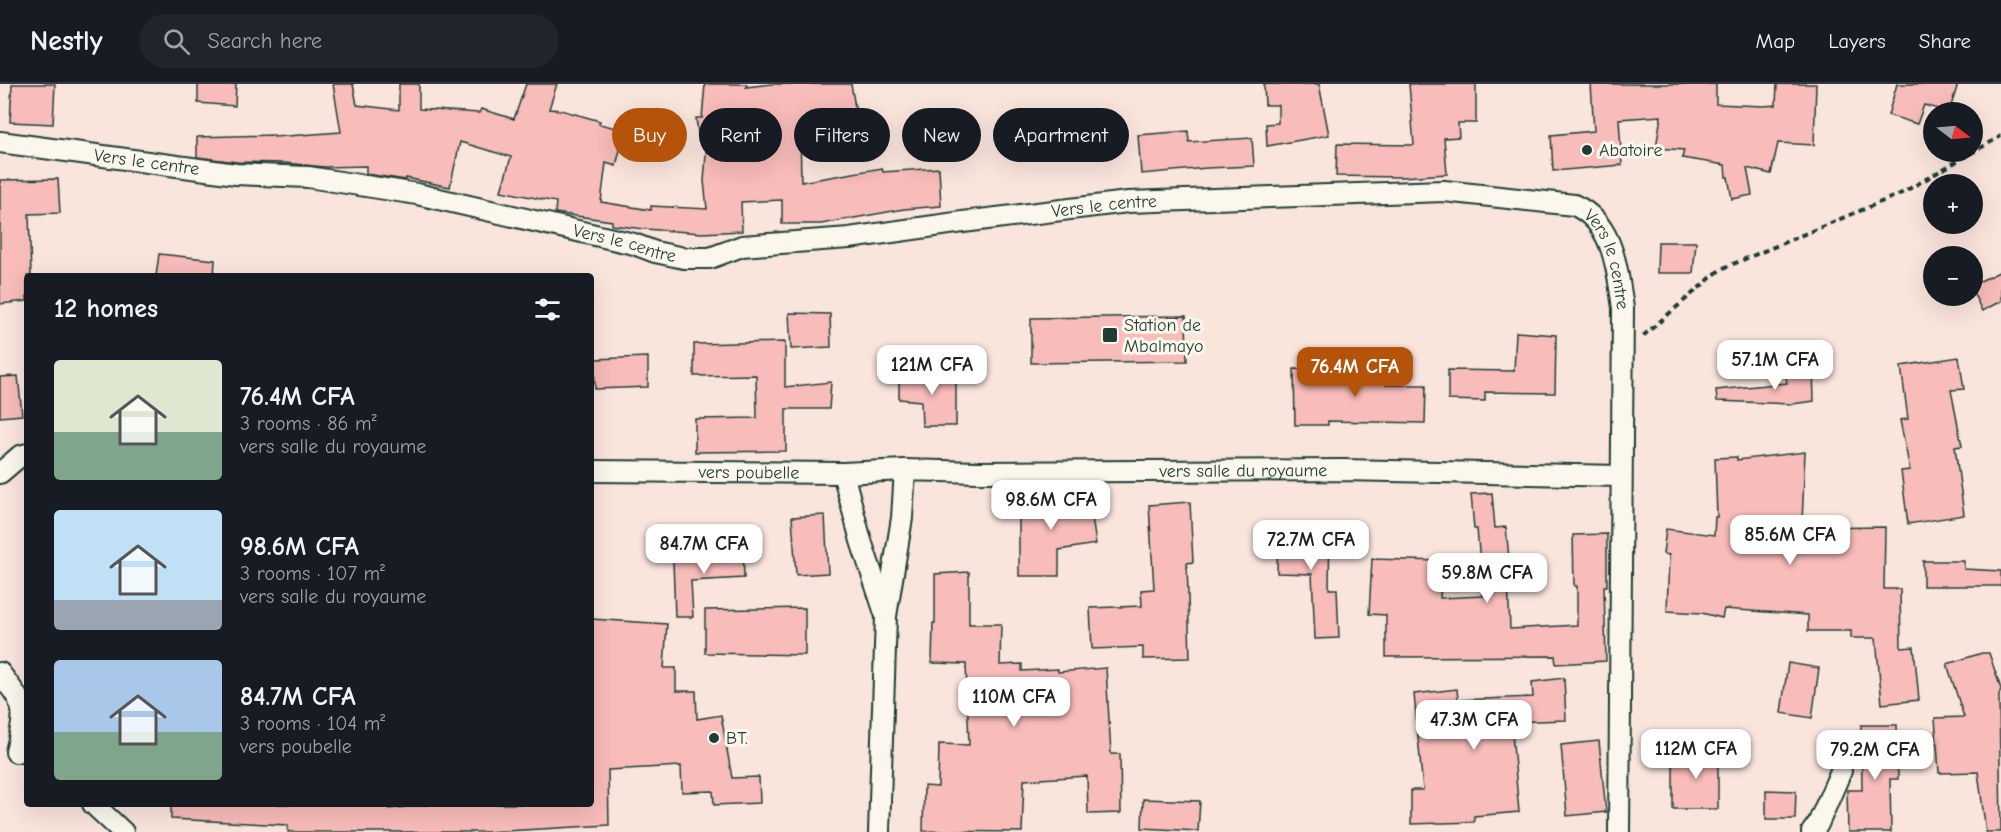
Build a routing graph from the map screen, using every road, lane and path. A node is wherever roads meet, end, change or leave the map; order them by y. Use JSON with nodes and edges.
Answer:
{"nodes":[{"id":1,"x":2001,"y":136,"type":"edge"},
{"id":2,"x":2,"y":143,"type":"edge"},
{"id":3,"x":1623,"y":354,"type":"junction"},
{"id":4,"x":24,"y":455,"type":"edge"},
{"id":5,"x":905,"y":470,"type":"junction"},
{"id":6,"x":594,"y":471,"type":"edge"},
{"id":7,"x":843,"y":472,"type":"junction"},
{"id":8,"x":0,"y":473,"type":"edge"},
{"id":9,"x":1621,"y":476,"type":"junction"},
{"id":10,"x":886,"y":616,"type":"junction"},
{"id":11,"x":0,"y":673,"type":"edge"},
{"id":12,"x":14,"y":752,"type":"edge"},
{"id":13,"x":1841,"y":771,"type":"dead end"},
{"id":14,"x":96,"y":807,"type":"edge"},
{"id":15,"x":123,"y":832,"type":"edge"},
{"id":16,"x":879,"y":832,"type":"edge"},
{"id":17,"x":1619,"y":832,"type":"edge"},
{"id":18,"x":1812,"y":832,"type":"edge"}],
"edges":[{"from":1,"to":3,"type":"path"},
{"from":2,"to":3,"type":"street","name":"Vers le centre"},
{"from":3,"to":9,"type":"street","name":"Vers le centre"},
{"from":4,"to":8,"type":"street"},
{"from":5,"to":7,"type":"street","name":"vers poubelle"},
{"from":5,"to":9,"type":"street","name":"vers salle du royaume"},
{"from":5,"to":10,"type":"street"},
{"from":6,"to":7,"type":"street","name":"vers poubelle"},
{"from":7,"to":10,"type":"street"},
{"from":9,"to":17,"type":"street","name":"Vers le centre"},
{"from":10,"to":16,"type":"street"},
{"from":11,"to":12,"type":"street"},
{"from":13,"to":18,"type":"street"},
{"from":14,"to":15,"type":"street"}]}
